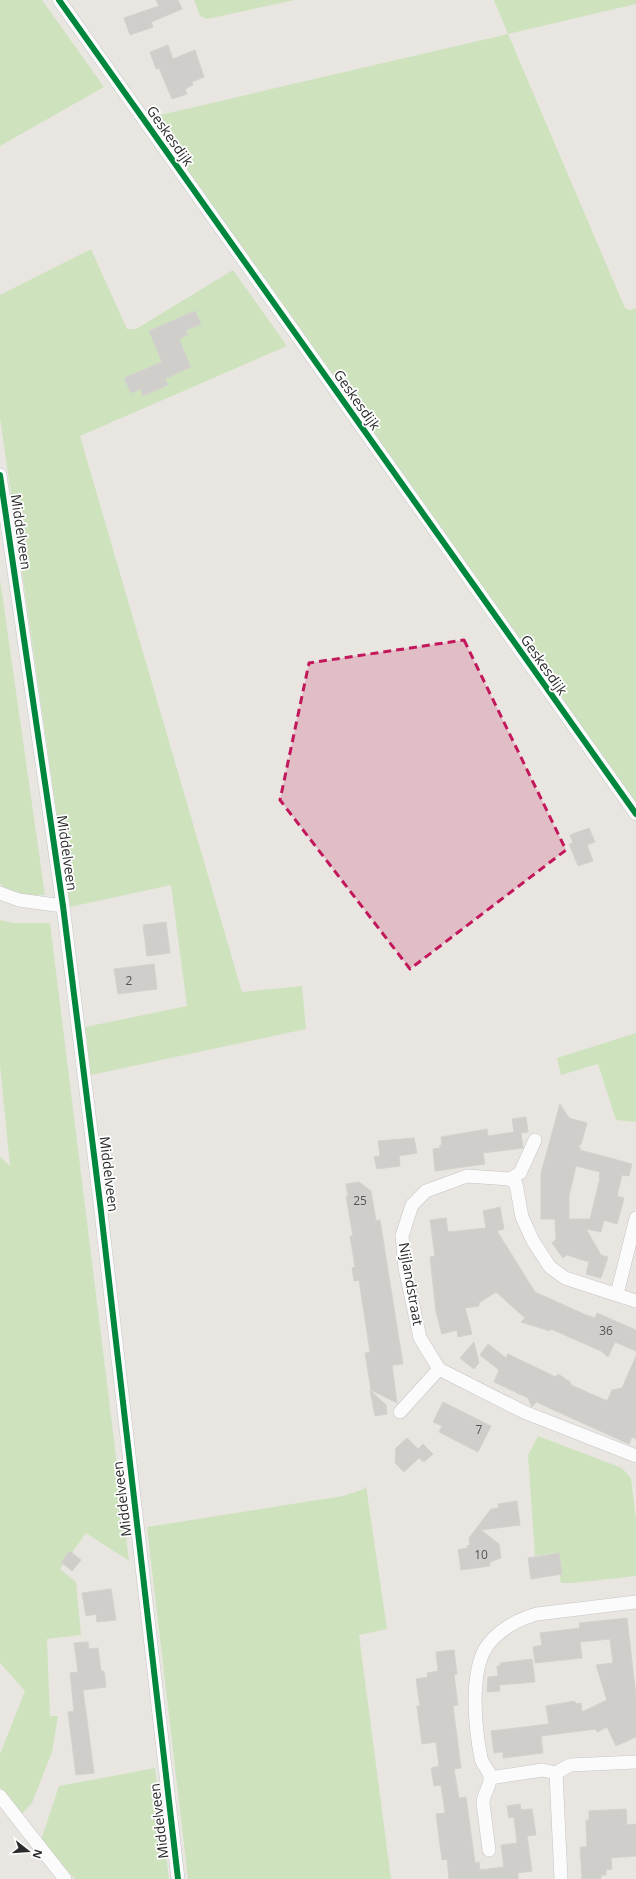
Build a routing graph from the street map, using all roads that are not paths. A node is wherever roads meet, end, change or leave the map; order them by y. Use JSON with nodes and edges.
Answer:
{"nodes":[{"id":1,"x":59,"y":0,"type":"edge"},
{"id":2,"x":0,"y":475,"type":"edge"},
{"id":3,"x":636,"y":814,"type":"edge"},
{"id":4,"x":0,"y":893,"type":"edge"},
{"id":5,"x":63,"y":906,"type":"junction"},
{"id":6,"x":535,"y":1140,"type":"dead end"},
{"id":7,"x":510,"y":1179,"type":"junction"},
{"id":8,"x":636,"y":1218,"type":"edge"},
{"id":9,"x":617,"y":1294,"type":"junction"},
{"id":10,"x":636,"y":1301,"type":"edge"},
{"id":11,"x":439,"y":1369,"type":"junction"},
{"id":12,"x":400,"y":1412,"type":"dead end"},
{"id":13,"x":636,"y":1456,"type":"edge"},
{"id":14,"x":636,"y":1602,"type":"edge"},
{"id":15,"x":636,"y":1762,"type":"edge"},
{"id":16,"x":556,"y":1773,"type":"junction"},
{"id":17,"x":490,"y":1778,"type":"junction"},
{"id":18,"x":0,"y":1796,"type":"edge"},
{"id":19,"x":489,"y":1850,"type":"dead end"},
{"id":20,"x":65,"y":1879,"type":"edge"},
{"id":21,"x":178,"y":1879,"type":"edge"},
{"id":22,"x":562,"y":1879,"type":"edge"}],
"edges":[{"from":1,"to":3,"type":"street","name":"Geskesdijk"},
{"from":2,"to":5,"type":"street","name":"Middelveen"},
{"from":4,"to":5,"type":"street"},
{"from":5,"to":21,"type":"street","name":"Middelveen"},
{"from":6,"to":7,"type":"street"},
{"from":7,"to":9,"type":"street"},
{"from":7,"to":11,"type":"street","name":"Nijlandstraat"},
{"from":8,"to":9,"type":"street"},
{"from":9,"to":10,"type":"street"},
{"from":11,"to":12,"type":"street"},
{"from":11,"to":13,"type":"street"},
{"from":14,"to":17,"type":"street"},
{"from":15,"to":16,"type":"street"},
{"from":16,"to":17,"type":"street"},
{"from":16,"to":22,"type":"street"},
{"from":17,"to":19,"type":"street"},
{"from":18,"to":20,"type":"street"}]}
